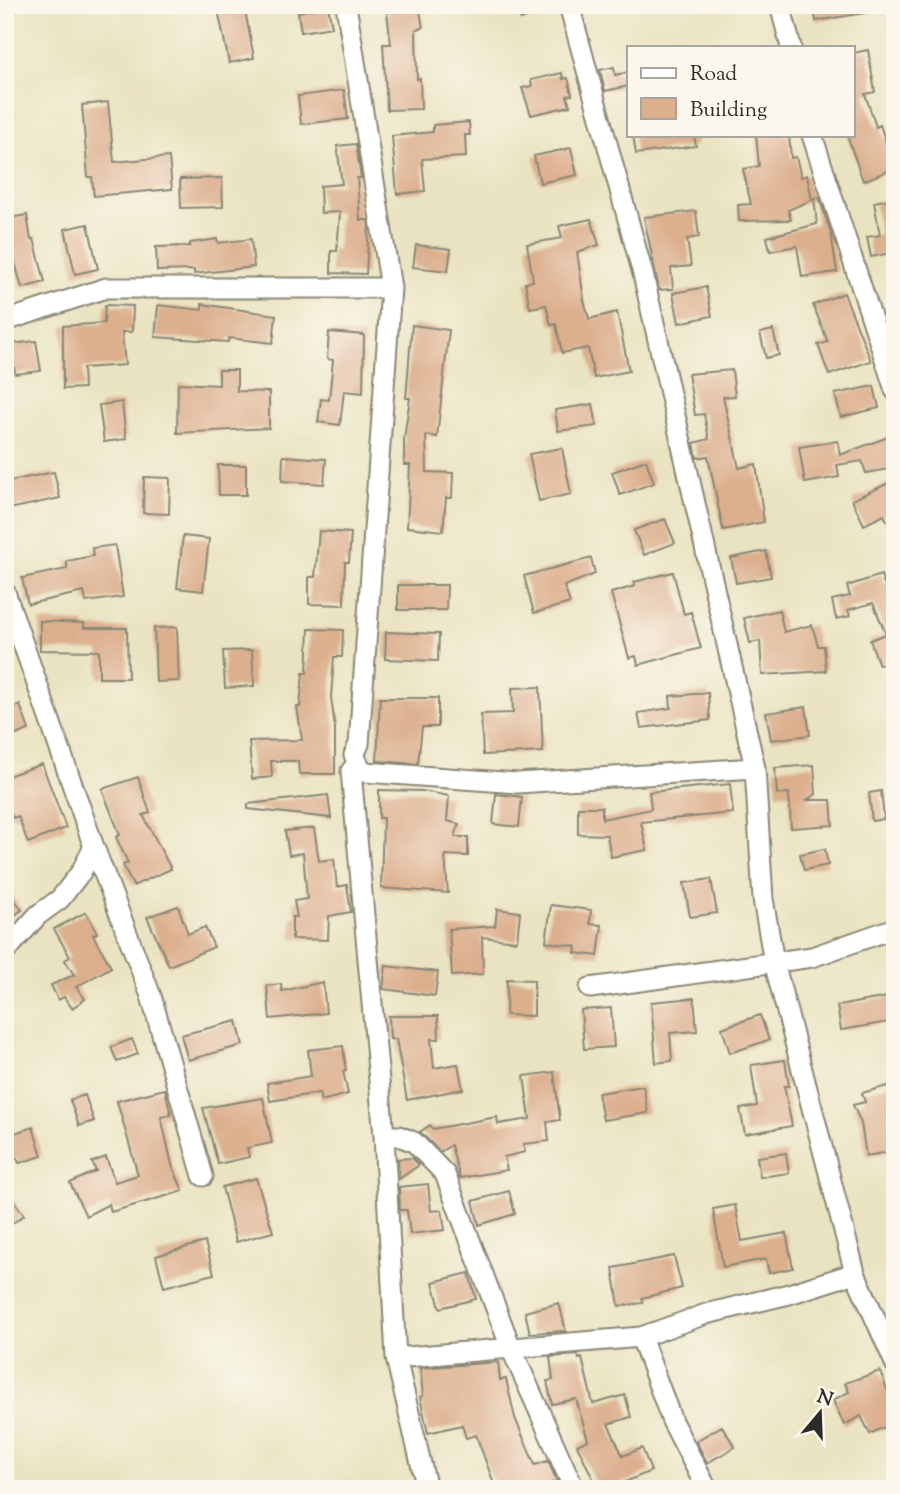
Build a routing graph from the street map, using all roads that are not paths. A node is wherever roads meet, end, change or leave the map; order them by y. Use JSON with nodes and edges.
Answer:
{"nodes":[{"id":1,"x":346,"y":5,"type":"edge"},
{"id":2,"x":569,"y":5,"type":"edge"},
{"id":3,"x":780,"y":5,"type":"edge"},
{"id":4,"x":790,"y":46,"type":"edge"},
{"id":5,"x":812,"y":136,"type":"edge"},
{"id":6,"x":391,"y":288,"type":"junction"},
{"id":7,"x":5,"y":321,"type":"edge"},
{"id":8,"x":895,"y":390,"type":"edge"},
{"id":9,"x":5,"y":592,"type":"edge"},
{"id":10,"x":755,"y":768,"type":"junction"},
{"id":11,"x":351,"y":771,"type":"junction"},
{"id":12,"x":94,"y":847,"type":"junction"},
{"id":13,"x":895,"y":928,"type":"edge"},
{"id":14,"x":5,"y":952,"type":"edge"},
{"id":15,"x":774,"y":962,"type":"junction"},
{"id":16,"x":590,"y":988,"type":"dead end"},
{"id":17,"x":384,"y":1136,"type":"junction"},
{"id":18,"x":203,"y":1176,"type":"dead end"},
{"id":19,"x":855,"y":1273,"type":"junction"},
{"id":20,"x":641,"y":1337,"type":"junction"},
{"id":21,"x":511,"y":1348,"type":"junction"},
{"id":22,"x":396,"y":1358,"type":"junction"},
{"id":23,"x":895,"y":1363,"type":"edge"},
{"id":24,"x":427,"y":1489,"type":"edge"},
{"id":25,"x":574,"y":1489,"type":"edge"},
{"id":26,"x":707,"y":1489,"type":"edge"}],
"edges":[{"from":1,"to":6,"type":"street"},
{"from":2,"to":10,"type":"street"},
{"from":3,"to":4,"type":"street"},
{"from":5,"to":8,"type":"street"},
{"from":6,"to":7,"type":"street"},
{"from":6,"to":11,"type":"street"},
{"from":9,"to":12,"type":"street"},
{"from":10,"to":11,"type":"street"},
{"from":10,"to":15,"type":"street"},
{"from":11,"to":17,"type":"street"},
{"from":12,"to":14,"type":"street"},
{"from":12,"to":18,"type":"street"},
{"from":13,"to":15,"type":"street"},
{"from":15,"to":16,"type":"street"},
{"from":15,"to":19,"type":"street"},
{"from":17,"to":21,"type":"street"},
{"from":17,"to":22,"type":"street"},
{"from":19,"to":20,"type":"street"},
{"from":19,"to":23,"type":"street"},
{"from":20,"to":21,"type":"street"},
{"from":20,"to":26,"type":"street"},
{"from":21,"to":22,"type":"street"},
{"from":21,"to":25,"type":"street"},
{"from":22,"to":24,"type":"street"}]}
